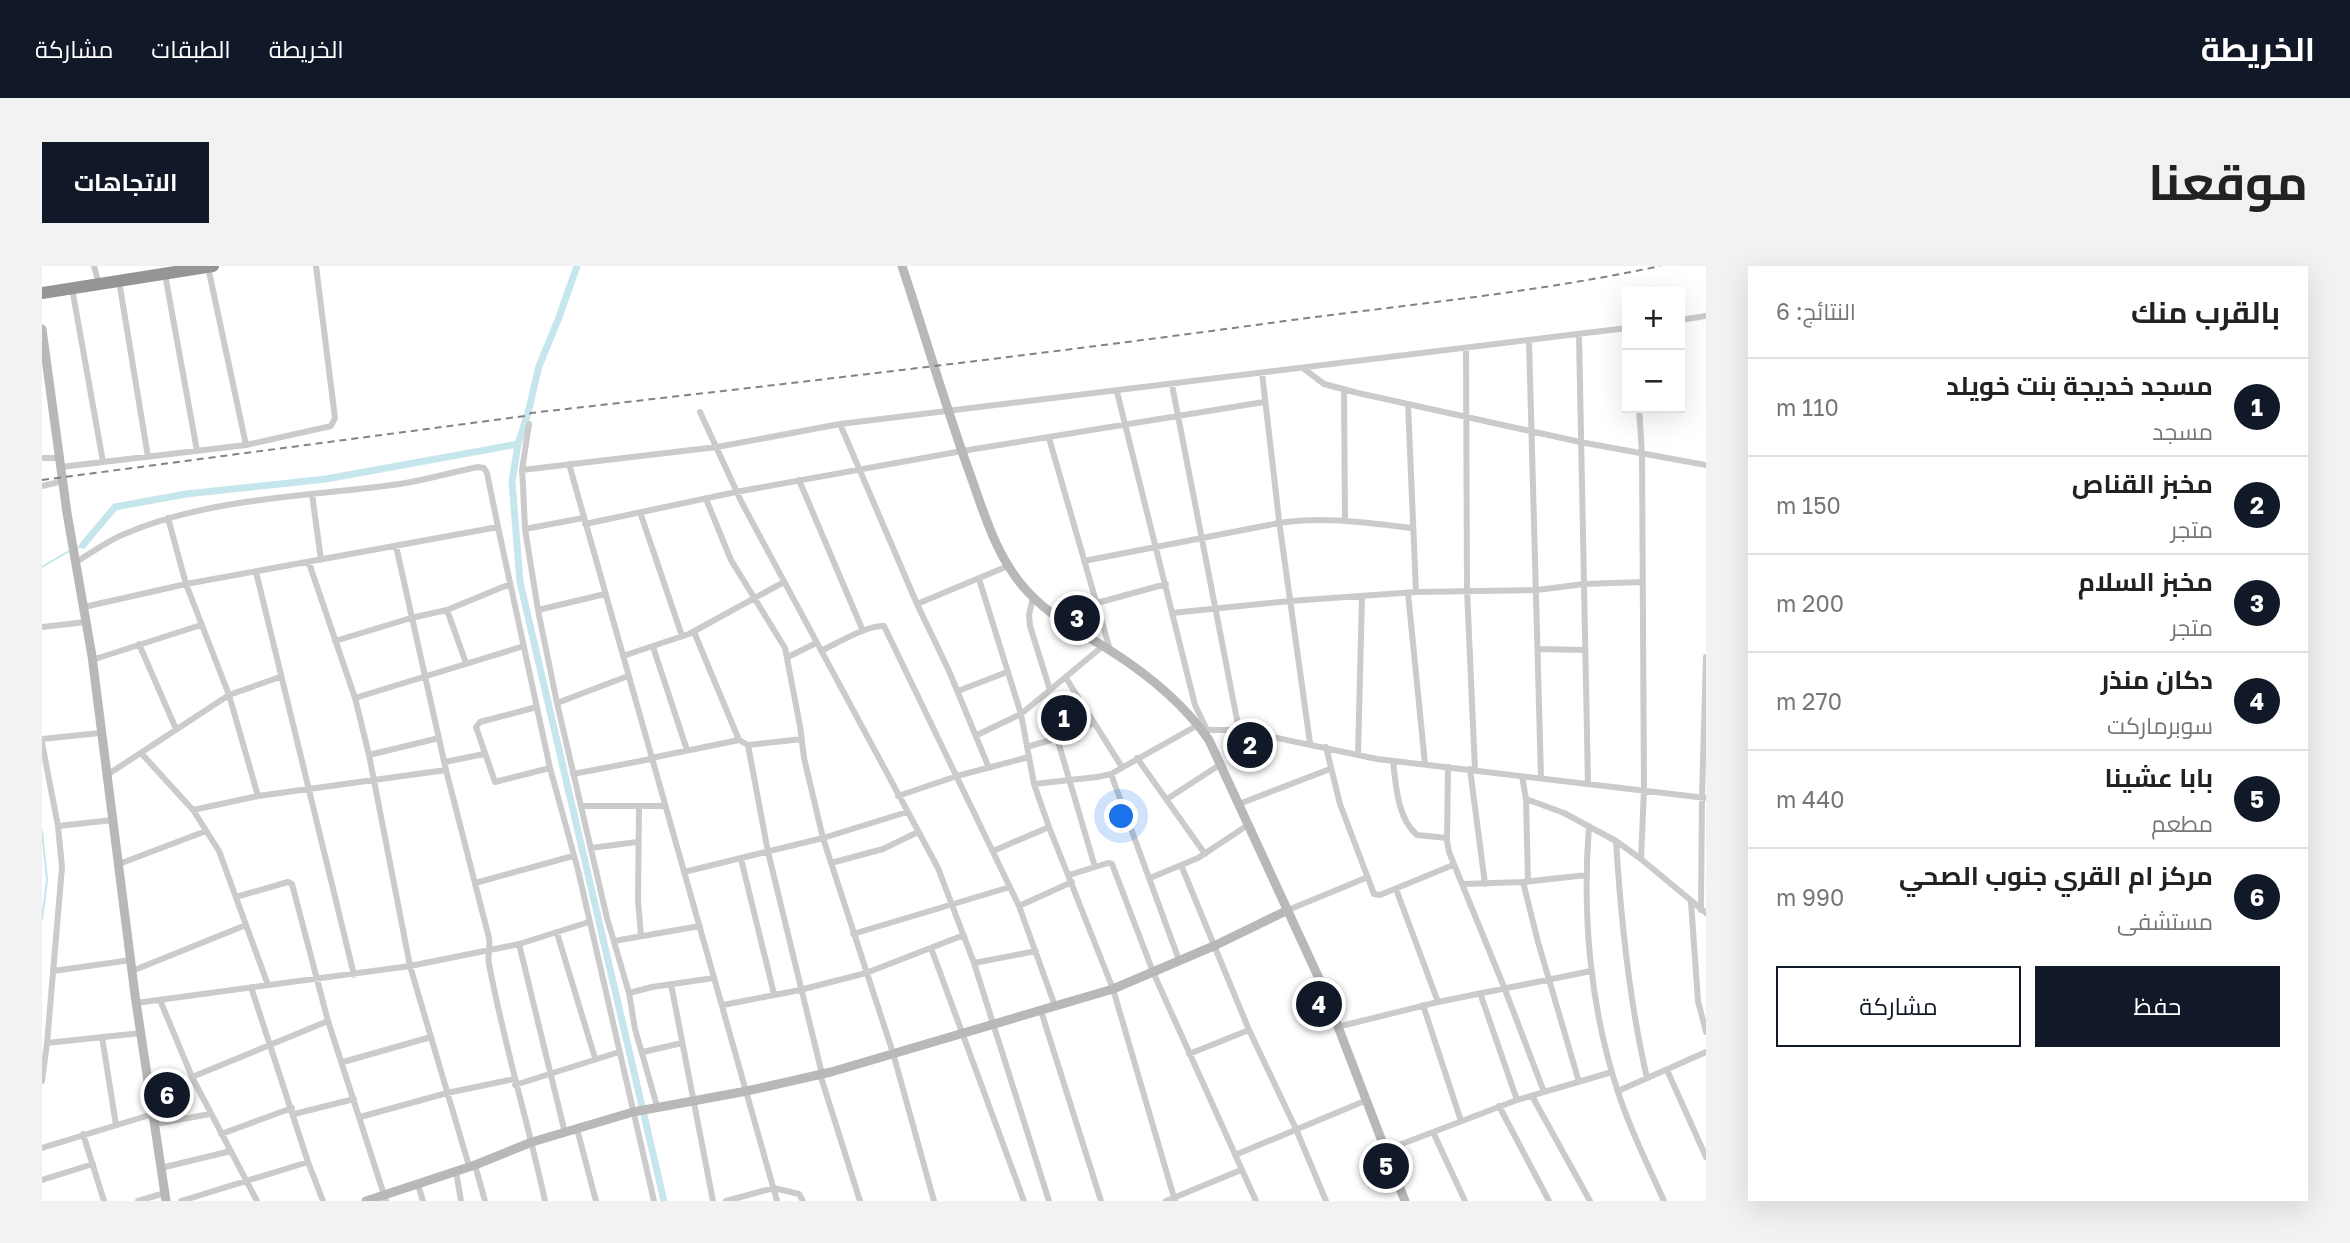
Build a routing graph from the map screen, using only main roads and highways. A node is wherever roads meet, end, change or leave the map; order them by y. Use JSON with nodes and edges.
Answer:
{"nodes":[{"id":1,"x":210,"y":266,"type":"edge"},
{"id":2,"x":164,"y":270,"type":"edge"},
{"id":3,"x":96,"y":271,"type":"edge"},
{"id":4,"x":42,"y":285,"type":"edge"},
{"id":5,"x":42,"y":293,"type":"edge"}],
"edges":[{"from":1,"to":2,"type":"highway"},
{"from":2,"to":3,"type":"highway"},
{"from":2,"to":5,"type":"highway"},
{"from":3,"to":4,"type":"highway"}]}
